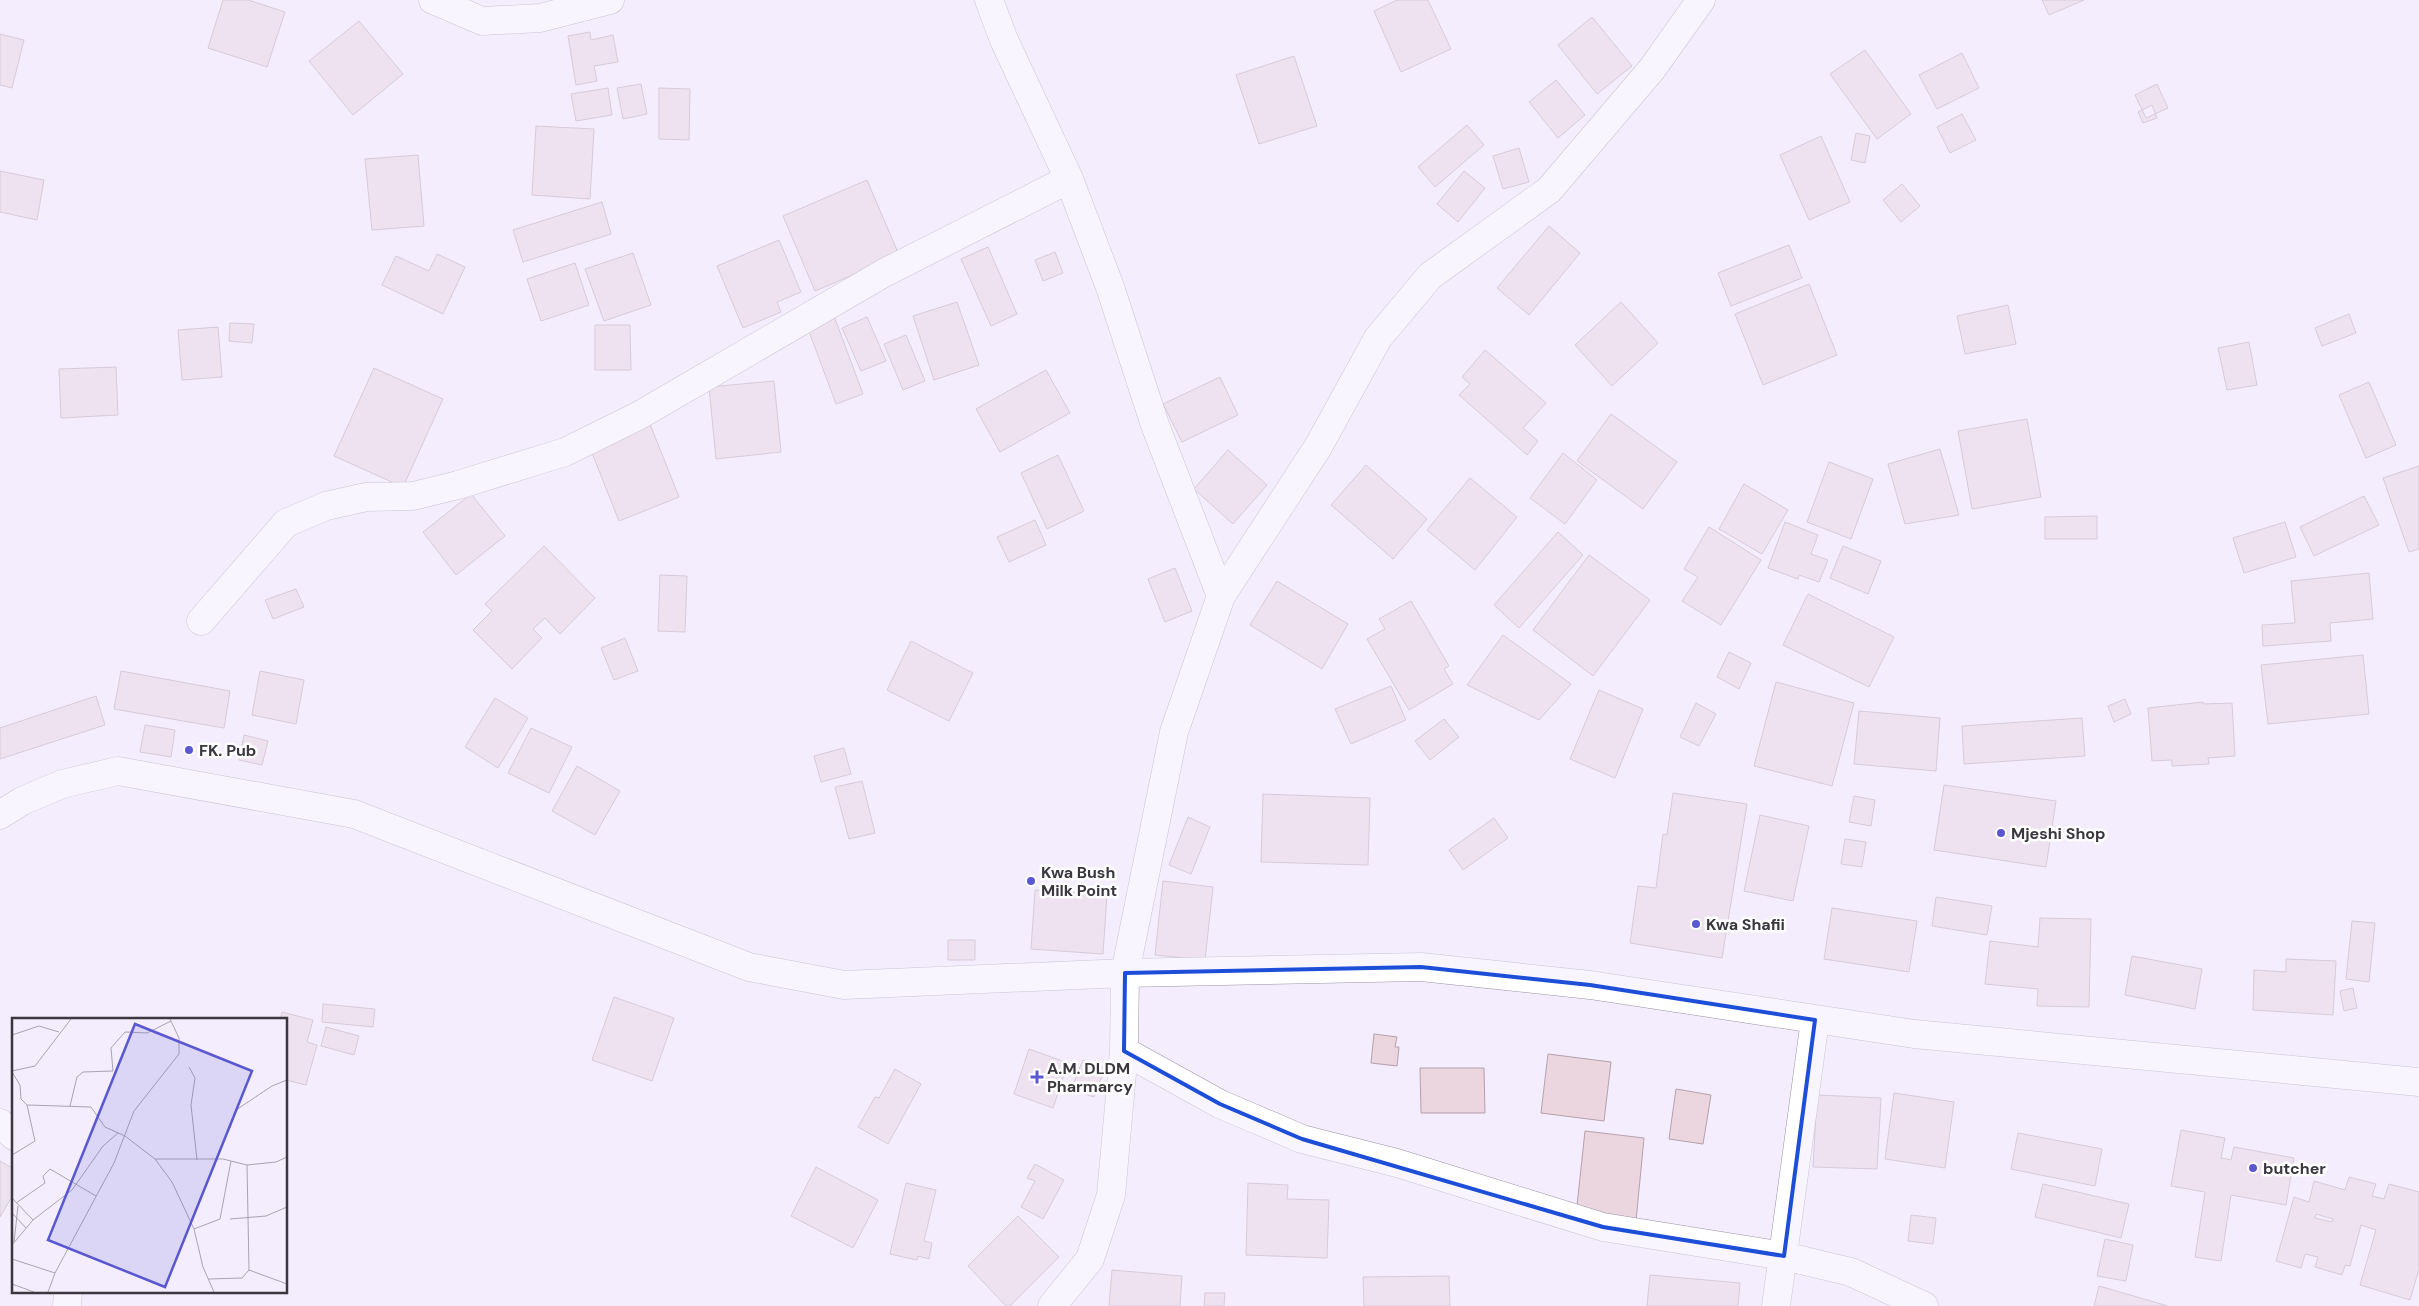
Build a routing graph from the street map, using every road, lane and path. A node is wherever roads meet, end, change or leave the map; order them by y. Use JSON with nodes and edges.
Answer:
{"nodes":[{"id":1,"x":433,"y":0,"type":"edge"},
{"id":2,"x":610,"y":0,"type":"edge"},
{"id":3,"x":988,"y":0,"type":"edge"},
{"id":4,"x":1701,"y":0,"type":"edge"},
{"id":5,"x":1069,"y":179,"type":"junction"},
{"id":6,"x":1221,"y":596,"type":"junction"},
{"id":7,"x":201,"y":621,"type":"dead end"},
{"id":8,"x":0,"y":815,"type":"edge"},
{"id":9,"x":1125,"y":973,"type":"junction"},
{"id":10,"x":1815,"y":1020,"type":"junction"},
{"id":11,"x":1124,"y":1051,"type":"junction"},
{"id":12,"x":2419,"y":1082,"type":"edge"},
{"id":13,"x":0,"y":1123,"type":"edge"},
{"id":14,"x":12,"y":1134,"type":"edge"},
{"id":15,"x":1784,"y":1256,"type":"junction"},
{"id":16,"x":1052,"y":1306,"type":"edge"},
{"id":17,"x":1776,"y":1306,"type":"edge"},
{"id":18,"x":1924,"y":1306,"type":"edge"}],
"edges":[{"from":1,"to":2,"type":"street"},
{"from":3,"to":5,"type":"street"},
{"from":4,"to":6,"type":"street"},
{"from":5,"to":6,"type":"street"},
{"from":5,"to":7,"type":"street"},
{"from":6,"to":9,"type":"street"},
{"from":8,"to":9,"type":"street"},
{"from":9,"to":10,"type":"street"},
{"from":9,"to":11,"type":"street"},
{"from":10,"to":12,"type":"street"},
{"from":10,"to":15,"type":"street"},
{"from":11,"to":15,"type":"street"},
{"from":11,"to":16,"type":"street"},
{"from":13,"to":14,"type":"street"},
{"from":15,"to":17,"type":"street"},
{"from":15,"to":18,"type":"street"}]}
